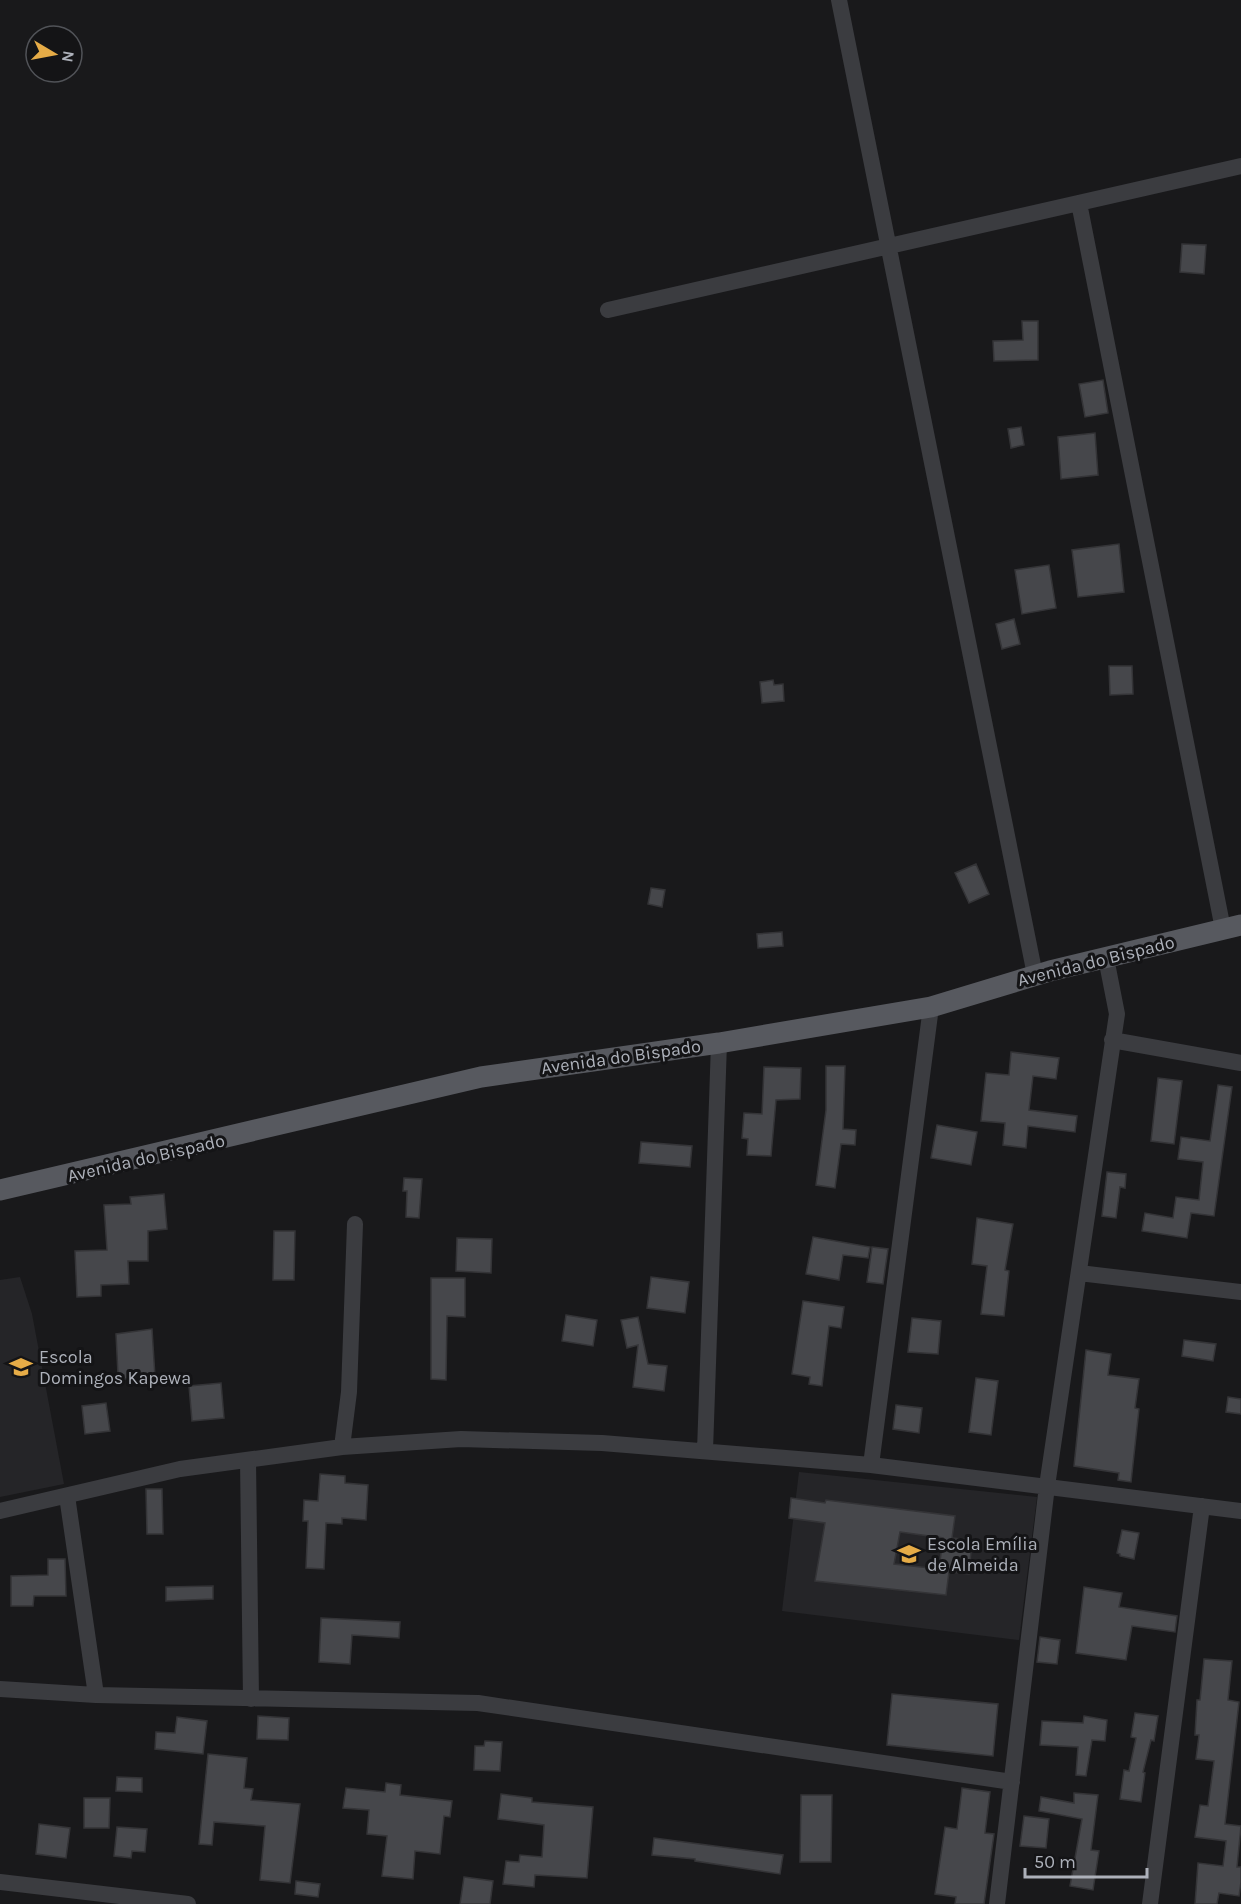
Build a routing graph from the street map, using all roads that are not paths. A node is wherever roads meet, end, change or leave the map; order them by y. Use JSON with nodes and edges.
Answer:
{"nodes":[{"id":1,"x":839,"y":0,"type":"edge"},
{"id":2,"x":1241,"y":166,"type":"edge"},
{"id":3,"x":1079,"y":203,"type":"junction"},
{"id":4,"x":890,"y":246,"type":"junction"},
{"id":5,"x":608,"y":310,"type":"dead end"},
{"id":6,"x":1232,"y":927,"type":"edge"},
{"id":7,"x":1106,"y":958,"type":"junction"},
{"id":8,"x":1035,"y":975,"type":"junction"},
{"id":9,"x":931,"y":1007,"type":"junction"},
{"id":10,"x":1112,"y":1040,"type":"junction"},
{"id":11,"x":719,"y":1043,"type":"junction"},
{"id":12,"x":1241,"y":1063,"type":"edge"},
{"id":13,"x":0,"y":1190,"type":"edge"},
{"id":14,"x":355,"y":1224,"type":"dead end"},
{"id":15,"x":1079,"y":1273,"type":"junction"},
{"id":16,"x":1241,"y":1292,"type":"edge"},
{"id":17,"x":342,"y":1448,"type":"junction"},
{"id":18,"x":705,"y":1451,"type":"junction"},
{"id":19,"x":248,"y":1460,"type":"junction"},
{"id":20,"x":871,"y":1465,"type":"junction"},
{"id":21,"x":1047,"y":1486,"type":"junction"},
{"id":22,"x":66,"y":1496,"type":"junction"},
{"id":23,"x":1202,"y":1506,"type":"junction"},
{"id":24,"x":0,"y":1511,"type":"edge"},
{"id":25,"x":1241,"y":1511,"type":"edge"},
{"id":26,"x":0,"y":1689,"type":"edge"},
{"id":27,"x":96,"y":1695,"type":"junction"},
{"id":28,"x":251,"y":1699,"type":"junction"},
{"id":29,"x":1012,"y":1782,"type":"junction"},
{"id":30,"x":0,"y":1882,"type":"edge"},
{"id":31,"x":188,"y":1904,"type":"edge"},
{"id":32,"x":997,"y":1904,"type":"edge"},
{"id":33,"x":1150,"y":1904,"type":"edge"}],
"edges":[{"from":1,"to":4,"type":"street"},
{"from":2,"to":3,"type":"street"},
{"from":3,"to":4,"type":"street"},
{"from":3,"to":6,"type":"street"},
{"from":4,"to":5,"type":"street"},
{"from":4,"to":8,"type":"street"},
{"from":6,"to":7,"type":"main road","name":"Avenida do Bispado"},
{"from":7,"to":8,"type":"main road","name":"Avenida do Bispado"},
{"from":7,"to":10,"type":"street"},
{"from":8,"to":9,"type":"main road","name":"Avenida do Bispado"},
{"from":9,"to":11,"type":"main road","name":"Avenida do Bispado"},
{"from":9,"to":20,"type":"street"},
{"from":10,"to":12,"type":"street"},
{"from":10,"to":15,"type":"street"},
{"from":11,"to":13,"type":"main road","name":"Avenida do Bispado"},
{"from":11,"to":18,"type":"street"},
{"from":14,"to":17,"type":"street"},
{"from":15,"to":16,"type":"street"},
{"from":15,"to":21,"type":"street"},
{"from":17,"to":18,"type":"street"},
{"from":17,"to":19,"type":"street"},
{"from":18,"to":20,"type":"street"},
{"from":19,"to":22,"type":"street"},
{"from":19,"to":28,"type":"street"},
{"from":20,"to":21,"type":"street"},
{"from":21,"to":23,"type":"street"},
{"from":21,"to":29,"type":"street"},
{"from":22,"to":24,"type":"street"},
{"from":22,"to":27,"type":"street"},
{"from":23,"to":25,"type":"street"},
{"from":23,"to":33,"type":"street"},
{"from":26,"to":27,"type":"street"},
{"from":27,"to":28,"type":"street"},
{"from":28,"to":29,"type":"street"},
{"from":29,"to":32,"type":"street"},
{"from":30,"to":31,"type":"street"}]}
